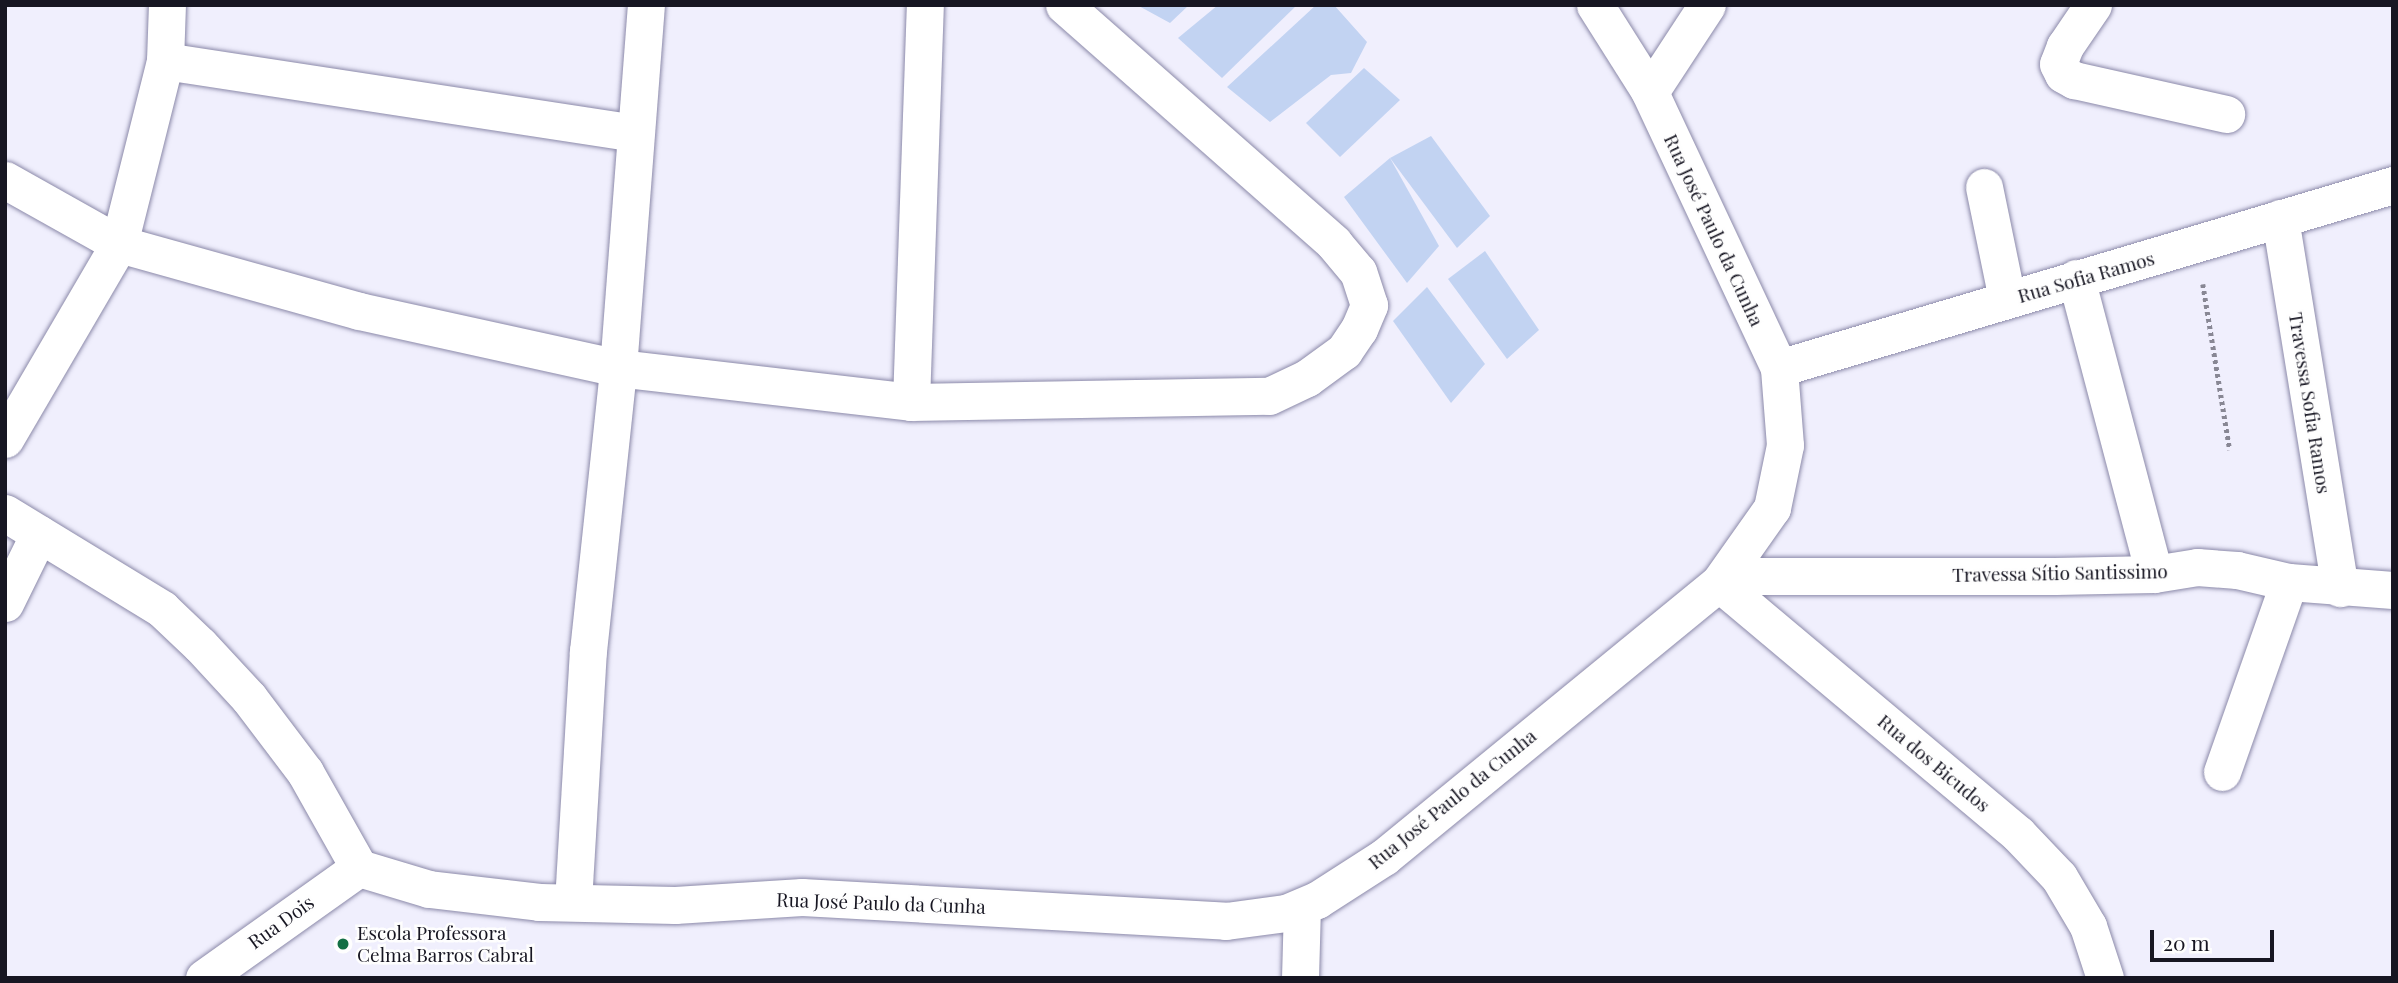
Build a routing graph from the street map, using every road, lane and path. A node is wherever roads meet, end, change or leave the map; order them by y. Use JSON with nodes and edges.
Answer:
{"nodes":[{"id":1,"x":167,"y":5,"type":"edge"},
{"id":2,"x":646,"y":5,"type":"edge"},
{"id":3,"x":926,"y":5,"type":"edge"},
{"id":4,"x":1064,"y":5,"type":"edge"},
{"id":5,"x":1595,"y":5,"type":"edge"},
{"id":6,"x":1707,"y":5,"type":"edge"},
{"id":7,"x":2093,"y":5,"type":"edge"},
{"id":8,"x":165,"y":61,"type":"junction"},
{"id":9,"x":1650,"y":92,"type":"junction"},
{"id":10,"x":2226,"y":114,"type":"dead end"},
{"id":11,"x":633,"y":133,"type":"junction"},
{"id":12,"x":5,"y":180,"type":"edge"},
{"id":13,"x":2393,"y":185,"type":"edge"},
{"id":14,"x":1984,"y":187,"type":"dead end"},
{"id":15,"x":2280,"y":218,"type":"junction"},
{"id":16,"x":118,"y":244,"type":"junction"},
{"id":17,"x":2197,"y":245,"type":"junction"},
{"id":18,"x":2076,"y":278,"type":"junction"},
{"id":19,"x":2007,"y":299,"type":"junction"},
{"id":20,"x":618,"y":368,"type":"junction"},
{"id":21,"x":1779,"y":368,"type":"junction"},
{"id":22,"x":911,"y":402,"type":"junction"},
{"id":23,"x":5,"y":439,"type":"edge"},
{"id":24,"x":2230,"y":450,"type":"dead end"},
{"id":25,"x":5,"y":513,"type":"edge"},
{"id":26,"x":39,"y":534,"type":"junction"},
{"id":27,"x":2154,"y":574,"type":"junction"},
{"id":28,"x":1722,"y":579,"type":"junction"},
{"id":29,"x":2289,"y":582,"type":"junction"},
{"id":30,"x":2340,"y":588,"type":"junction"},
{"id":31,"x":2393,"y":590,"type":"edge"},
{"id":32,"x":5,"y":603,"type":"edge"},
{"id":33,"x":2222,"y":772,"type":"dead end"},
{"id":34,"x":359,"y":868,"type":"junction"},
{"id":35,"x":573,"y":902,"type":"junction"},
{"id":36,"x":1302,"y":907,"type":"junction"},
{"id":37,"x":204,"y":978,"type":"edge"},
{"id":38,"x":1300,"y":978,"type":"edge"},
{"id":39,"x":2105,"y":978,"type":"edge"}],
"edges":[{"from":1,"to":8,"type":"street"},
{"from":2,"to":11,"type":"street"},
{"from":3,"to":22,"type":"street"},
{"from":4,"to":22,"type":"street"},
{"from":5,"to":9,"type":"street","name":"Rua José Paulo da Cunha"},
{"from":6,"to":9,"type":"street"},
{"from":7,"to":10,"type":"street"},
{"from":8,"to":11,"type":"street"},
{"from":8,"to":16,"type":"street"},
{"from":9,"to":21,"type":"street","name":"Rua José Paulo da Cunha"},
{"from":11,"to":20,"type":"street"},
{"from":12,"to":16,"type":"street"},
{"from":13,"to":15,"type":"street","name":"Rua Sofia Ramos"},
{"from":14,"to":19,"type":"street"},
{"from":15,"to":17,"type":"street","name":"Rua Sofia Ramos"},
{"from":15,"to":30,"type":"street","name":"Travessa Sofia Ramos"},
{"from":16,"to":20,"type":"street"},
{"from":16,"to":23,"type":"street"},
{"from":17,"to":18,"type":"street","name":"Rua Sofia Ramos"},
{"from":17,"to":24,"type":"path"},
{"from":18,"to":19,"type":"street","name":"Rua Sofia Ramos"},
{"from":18,"to":27,"type":"street"},
{"from":19,"to":21,"type":"street","name":"Rua Sofia Ramos"},
{"from":20,"to":22,"type":"street"},
{"from":20,"to":35,"type":"street"},
{"from":21,"to":28,"type":"street","name":"Rua José Paulo da Cunha"},
{"from":25,"to":26,"type":"street"},
{"from":26,"to":32,"type":"street"},
{"from":26,"to":34,"type":"street"},
{"from":27,"to":28,"type":"street","name":"Travessa Sítio Santissimo"},
{"from":27,"to":29,"type":"street","name":"Travessa Sítio Santissimo"},
{"from":28,"to":36,"type":"street","name":"Rua José Paulo da Cunha"},
{"from":28,"to":39,"type":"street","name":"Rua dos Bicudos"},
{"from":29,"to":30,"type":"street","name":"Travessa Sítio Santissimo"},
{"from":29,"to":33,"type":"street"},
{"from":30,"to":31,"type":"street","name":"Travessa Sítio Santissimo"},
{"from":34,"to":35,"type":"street","name":"Rua José Paulo da Cunha"},
{"from":34,"to":37,"type":"street","name":"Rua Dois"},
{"from":35,"to":36,"type":"street","name":"Rua José Paulo da Cunha"},
{"from":36,"to":38,"type":"street"}]}
